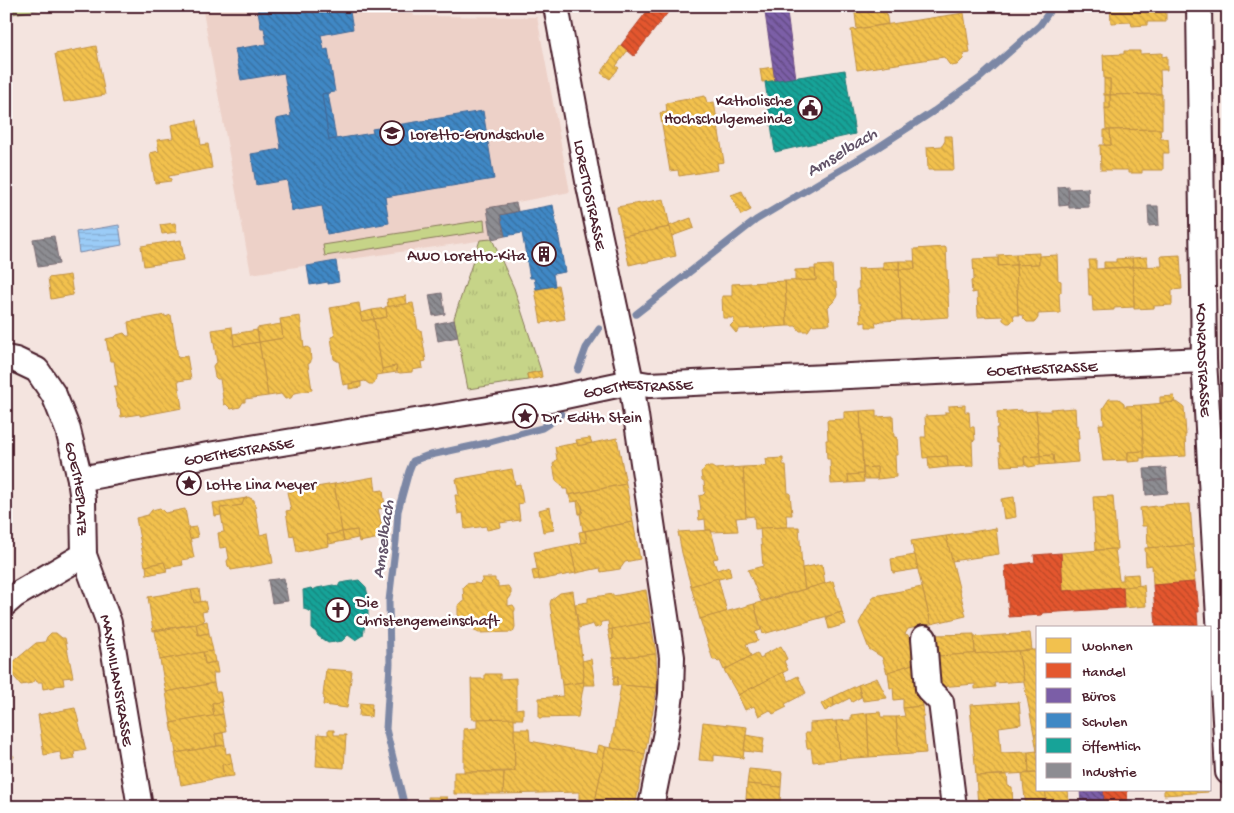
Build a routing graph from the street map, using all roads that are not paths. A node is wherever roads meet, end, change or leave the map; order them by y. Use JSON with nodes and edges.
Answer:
{"nodes":[{"id":1,"x":556,"y":6,"type":"edge"},
{"id":2,"x":1198,"y":6,"type":"edge"},
{"id":3,"x":6,"y":358,"type":"edge"},
{"id":4,"x":1204,"y":360,"type":"junction"},
{"id":5,"x":631,"y":382,"type":"junction"},
{"id":6,"x":80,"y":479,"type":"junction"},
{"id":7,"x":84,"y":555,"type":"junction"},
{"id":8,"x":9,"y":594,"type":"edge"},
{"id":9,"x":924,"y":638,"type":"dead end"},
{"id":10,"x":1228,"y":772,"type":"edge"},
{"id":11,"x":140,"y":807,"type":"edge"},
{"id":12,"x":651,"y":807,"type":"edge"},
{"id":13,"x":954,"y":807,"type":"edge"}],
"edges":[{"from":1,"to":5,"type":"street","name":"LORETTOSTRASSE"},
{"from":2,"to":4,"type":"street","name":"KONRADSTRASSE"},
{"from":3,"to":6,"type":"street","name":"GOETHEPLATZ"},
{"from":4,"to":5,"type":"street","name":"GOETHESTRASSE"},
{"from":4,"to":10,"type":"street","name":"KONRADSTRASSE"},
{"from":5,"to":6,"type":"street","name":"GOETHESTRASSE"},
{"from":5,"to":12,"type":"street","name":"LORETTOSTRASSE"},
{"from":6,"to":7,"type":"street","name":"GOETHEPLATZ"},
{"from":7,"to":8,"type":"street","name":"GOETHEPLATZ"},
{"from":7,"to":11,"type":"street","name":"MAXIMILIANSTRASSE"},
{"from":9,"to":13,"type":"street"}]}
